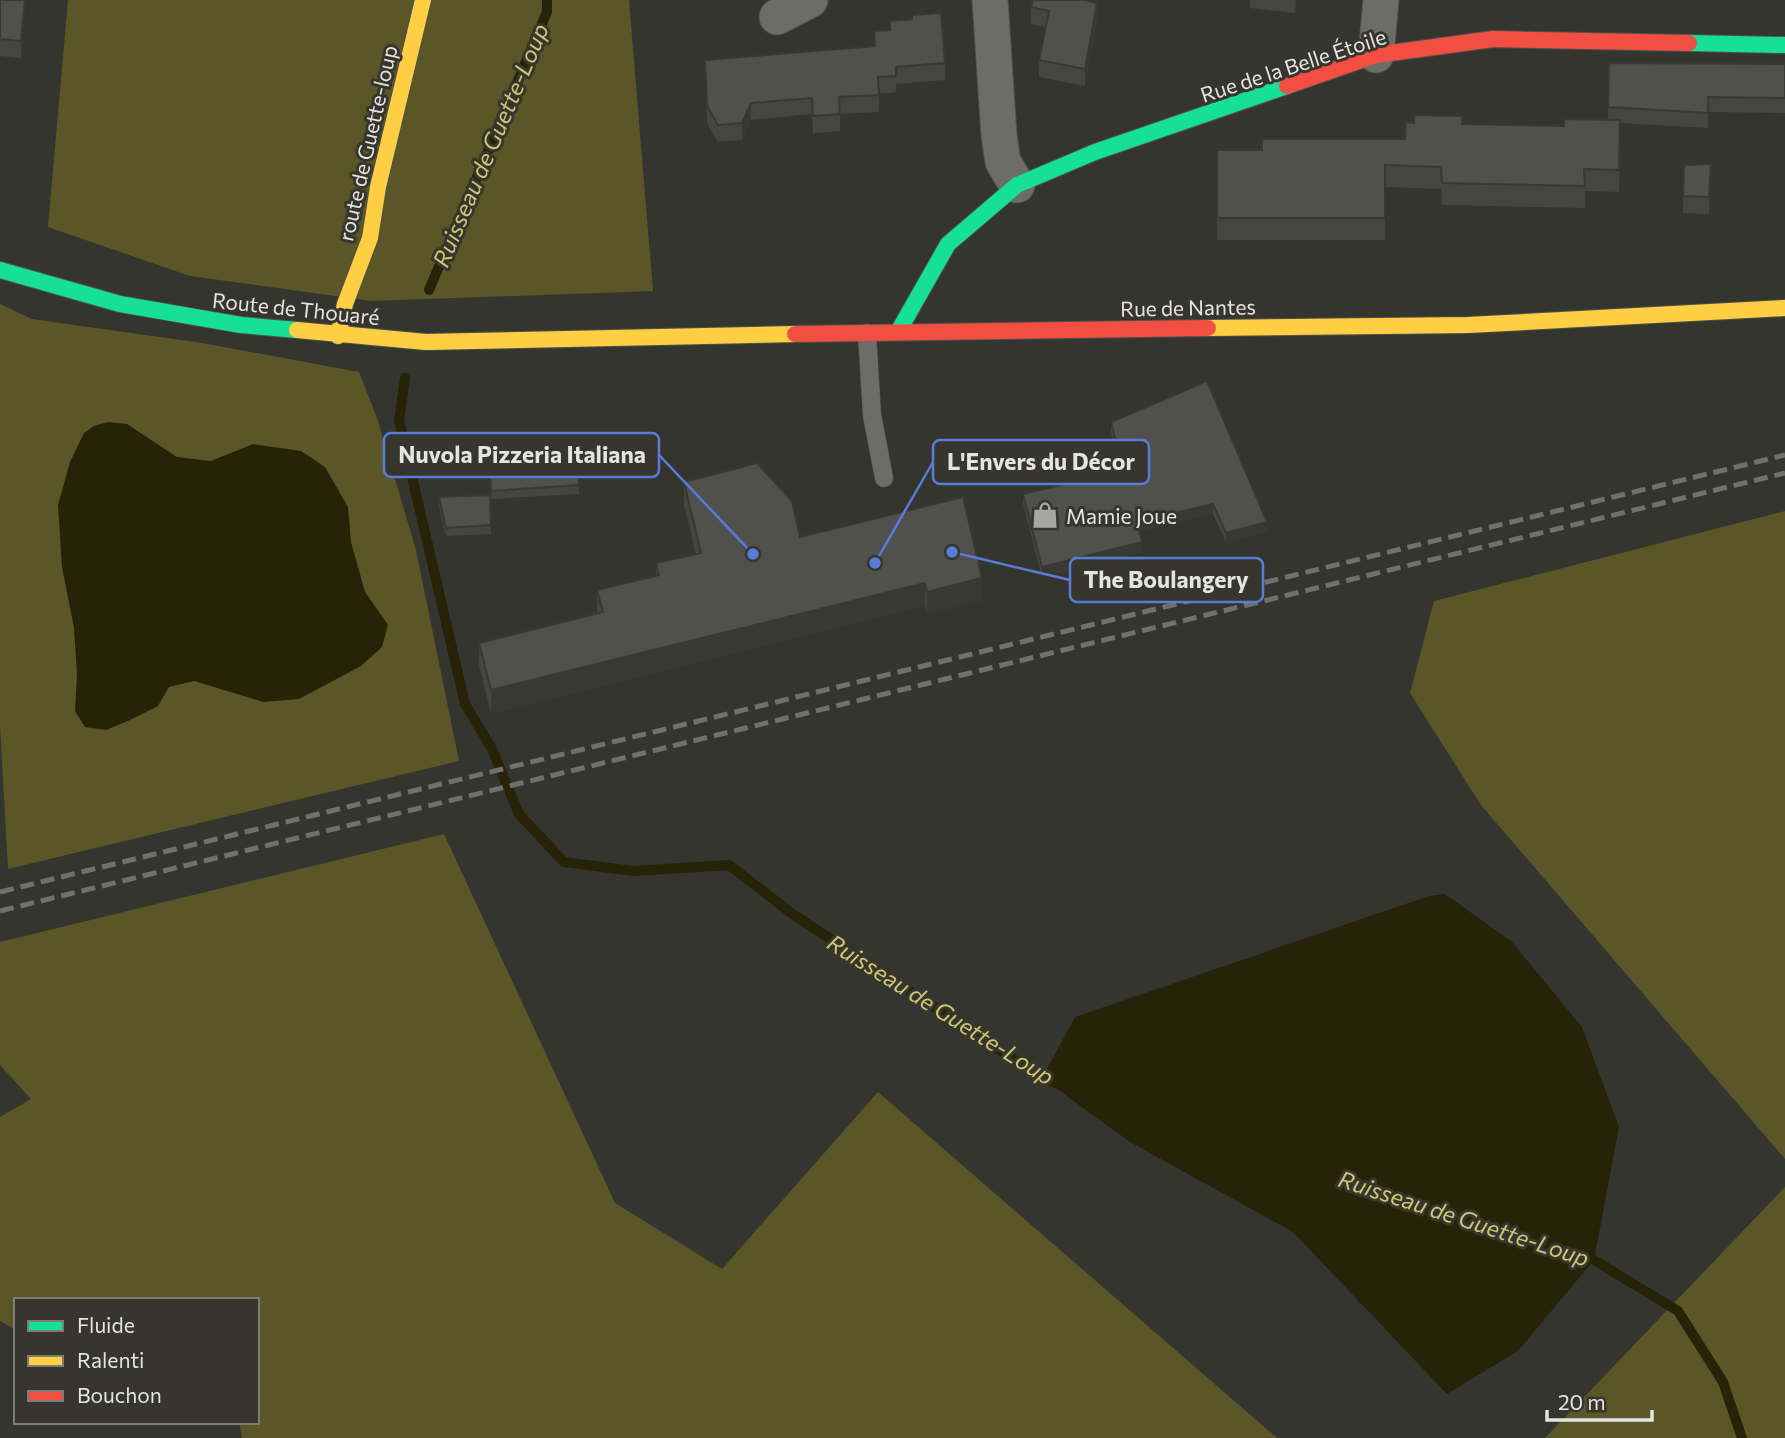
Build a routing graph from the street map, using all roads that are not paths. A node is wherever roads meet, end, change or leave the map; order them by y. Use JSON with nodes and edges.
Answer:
{"nodes":[{"id":1,"x":423,"y":0,"type":"edge"},
{"id":2,"x":810,"y":0,"type":"edge"},
{"id":3,"x":990,"y":0,"type":"edge"},
{"id":4,"x":1381,"y":0,"type":"edge"},
{"id":5,"x":777,"y":17,"type":"dead end"},
{"id":6,"x":1785,"y":45,"type":"edge"},
{"id":7,"x":1376,"y":55,"type":"junction"},
{"id":8,"x":1017,"y":185,"type":"junction"},
{"id":9,"x":0,"y":270,"type":"edge"},
{"id":10,"x":1785,"y":308,"type":"edge"},
{"id":11,"x":898,"y":332,"type":"junction"},
{"id":12,"x":867,"y":333,"type":"junction"},
{"id":13,"x":338,"y":336,"type":"junction"},
{"id":14,"x":592,"y":340,"type":"joint"},
{"id":15,"x":884,"y":478,"type":"dead end"}],
"edges":[{"from":1,"to":13,"type":"street","name":"route de Guette-loup"},
{"from":2,"to":5,"type":"street"},
{"from":3,"to":8,"type":"street"},
{"from":4,"to":7,"type":"street"},
{"from":6,"to":7,"type":"street","name":"Rue de la Belle Étoile"},
{"from":7,"to":8,"type":"street","name":"Rue de la Belle Étoile"},
{"from":8,"to":11,"type":"street","name":"Rue de la Belle Étoile"},
{"from":9,"to":13,"type":"street","name":"Route de Thouaré"},
{"from":10,"to":11,"type":"street","name":"Rue de Nantes"},
{"from":11,"to":12,"type":"street","name":"Rue de Nantes"},
{"from":12,"to":14,"type":"street","name":"Rue de Nantes"},
{"from":12,"to":15,"type":"lane"},
{"from":13,"to":14,"type":"street","name":"Route de Thouaré"}]}
